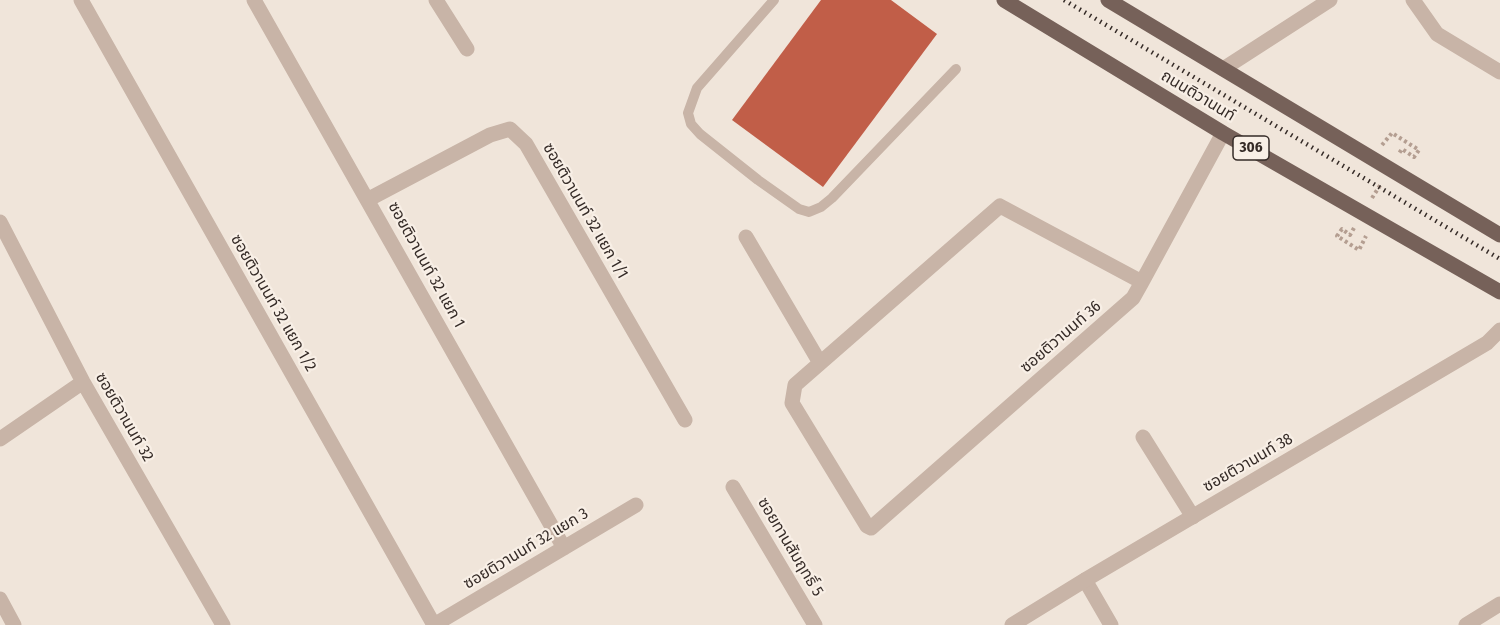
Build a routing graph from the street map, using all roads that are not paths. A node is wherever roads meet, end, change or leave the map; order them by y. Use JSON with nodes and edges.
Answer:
{"nodes":[{"id":1,"x":81,"y":0,"type":"edge"},
{"id":2,"x":254,"y":0,"type":"edge"},
{"id":3,"x":436,"y":0,"type":"edge"},
{"id":4,"x":774,"y":0,"type":"edge"},
{"id":5,"x":1004,"y":0,"type":"edge"},
{"id":6,"x":1108,"y":0,"type":"edge"},
{"id":7,"x":1330,"y":0,"type":"edge"},
{"id":8,"x":1413,"y":0,"type":"edge"},
{"id":9,"x":467,"y":49,"type":"dead end"},
{"id":10,"x":956,"y":69,"type":"dead end"},
{"id":11,"x":1223,"y":69,"type":"junction"},
{"id":12,"x":1500,"y":72,"type":"edge"},
{"id":13,"x":1223,"y":133,"type":"junction"},
{"id":14,"x":369,"y":199,"type":"junction"},
{"id":15,"x":0,"y":222,"type":"edge"},
{"id":16,"x":1500,"y":235,"type":"edge"},
{"id":17,"x":746,"y":237,"type":"dead end"},
{"id":18,"x":1142,"y":282,"type":"junction"},
{"id":19,"x":1500,"y":292,"type":"edge"},
{"id":20,"x":1500,"y":330,"type":"edge"},
{"id":21,"x":820,"y":363,"type":"junction"},
{"id":22,"x":83,"y":382,"type":"junction"},
{"id":23,"x":686,"y":420,"type":"dead end"},
{"id":24,"x":1,"y":435,"type":"edge"},
{"id":25,"x":1143,"y":437,"type":"dead end"},
{"id":26,"x":733,"y":487,"type":"dead end"},
{"id":27,"x":636,"y":505,"type":"dead end"},
{"id":28,"x":1193,"y":517,"type":"junction"},
{"id":29,"x":564,"y":548,"type":"junction"},
{"id":30,"x":1085,"y":580,"type":"junction"},
{"id":31,"x":0,"y":599,"type":"edge"},
{"id":32,"x":1500,"y":604,"type":"edge"},
{"id":33,"x":14,"y":625,"type":"edge"},
{"id":34,"x":223,"y":625,"type":"edge"},
{"id":35,"x":434,"y":625,"type":"edge"},
{"id":36,"x":815,"y":625,"type":"edge"},
{"id":37,"x":1012,"y":625,"type":"edge"},
{"id":38,"x":1111,"y":625,"type":"edge"},
{"id":39,"x":1466,"y":625,"type":"edge"}],
"edges":[{"from":1,"to":35,"type":"street","name":"ซอยติวานนท์ 32 แยก 1/2"},
{"from":2,"to":14,"type":"street","name":"ซอยติวานนท์ 32 แยก 1"},
{"from":3,"to":9,"type":"street"},
{"from":4,"to":10,"type":"lane"},
{"from":5,"to":13,"type":"main road","name":"ถนนติวานนท์","number":"306"},
{"from":6,"to":11,"type":"main road"},
{"from":7,"to":11,"type":"street"},
{"from":8,"to":12,"type":"street"},
{"from":11,"to":16,"type":"main road"},
{"from":13,"to":18,"type":"street","name":"ซอยติวานนท์ 36"},
{"from":13,"to":19,"type":"main road","name":"ถนนติวานนท์","number":"306"},
{"from":14,"to":23,"type":"street","name":"ซอยติวานนท์ 32 แยก 1/1"},
{"from":14,"to":29,"type":"street","name":"ซอยติวานนท์ 32 แยก 1"},
{"from":15,"to":22,"type":"street","name":"ซอยติวานนท์ 32"},
{"from":17,"to":21,"type":"street"},
{"from":18,"to":21,"type":"street"},
{"from":18,"to":21,"type":"street","name":"ซอยติวานนท์ 36"},
{"from":20,"to":28,"type":"street","name":"ซอยติวานนท์ 38"},
{"from":22,"to":24,"type":"street"},
{"from":22,"to":34,"type":"street","name":"ซอยติวานนท์ 32"},
{"from":25,"to":28,"type":"street"},
{"from":26,"to":36,"type":"street","name":"ซอยทานสัมฤทธิ์ 5"},
{"from":27,"to":29,"type":"street","name":"ซอยติวานนท์ 32 แยก 3"},
{"from":28,"to":30,"type":"street","name":"ซอยติวานนท์ 38"},
{"from":29,"to":35,"type":"street","name":"ซอยติวานนท์ 32 แยก 3"},
{"from":30,"to":37,"type":"street","name":"ซอยติวานนท์ 38"},
{"from":30,"to":38,"type":"street"},
{"from":31,"to":33,"type":"street"},
{"from":32,"to":39,"type":"street"}]}
